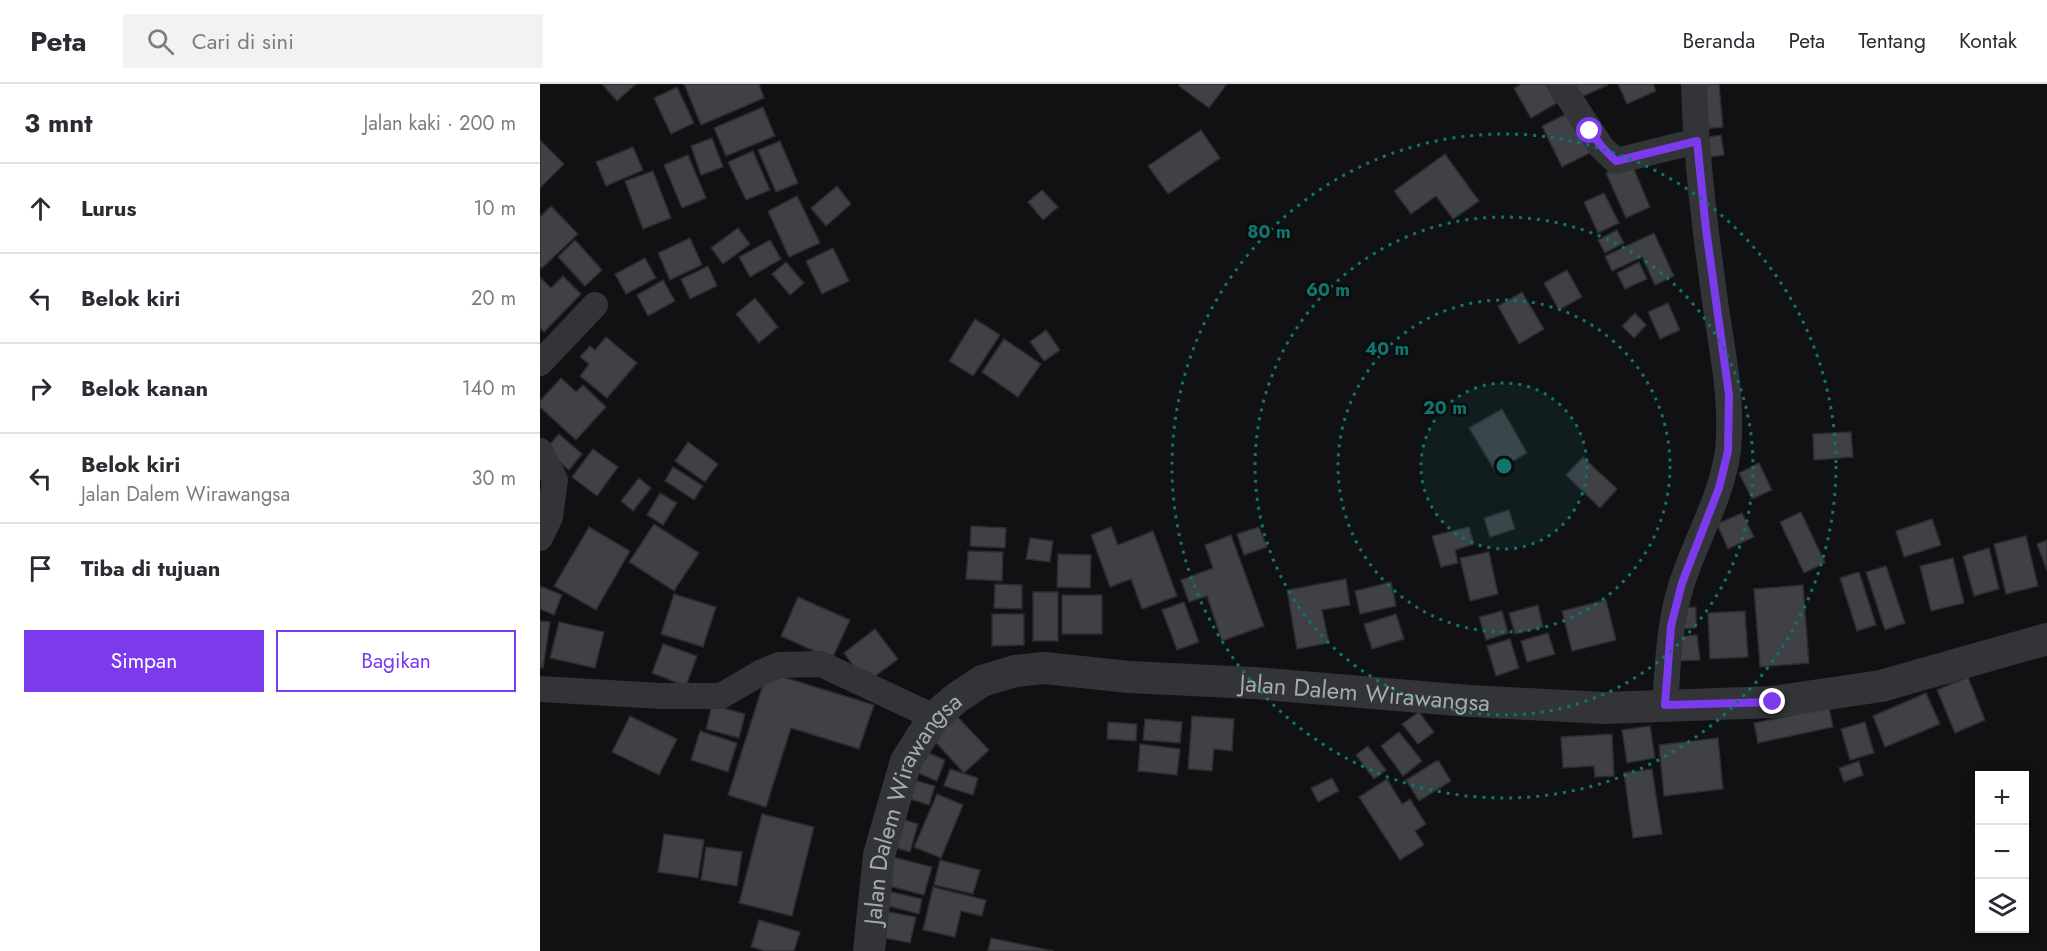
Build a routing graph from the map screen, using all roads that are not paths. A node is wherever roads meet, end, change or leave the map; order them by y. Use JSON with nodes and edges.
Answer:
{"nodes":[{"id":1,"x":1560,"y":84,"type":"edge"},
{"id":2,"x":1694,"y":84,"type":"edge"},
{"id":3,"x":1697,"y":141,"type":"junction"},
{"id":4,"x":595,"y":305,"type":"dead end"},
{"id":5,"x":540,"y":363,"type":"edge"},
{"id":6,"x":540,"y":451,"type":"edge"},
{"id":7,"x":540,"y":538,"type":"edge"},
{"id":8,"x":2047,"y":639,"type":"edge"},
{"id":9,"x":540,"y":689,"type":"edge"},
{"id":10,"x":1665,"y":705,"type":"junction"},
{"id":11,"x":934,"y":717,"type":"junction"},
{"id":12,"x":869,"y":951,"type":"edge"}],
"edges":[{"from":1,"to":3,"type":"street"},
{"from":2,"to":3,"type":"street"},
{"from":3,"to":10,"type":"street"},
{"from":4,"to":5,"type":"street"},
{"from":6,"to":7,"type":"street"},
{"from":8,"to":10,"type":"street","name":"Jalan Dalem Wirawangsa"},
{"from":9,"to":11,"type":"street"},
{"from":10,"to":11,"type":"street","name":"Jalan Dalem Wirawangsa"},
{"from":11,"to":12,"type":"street","name":"Jalan Dalem Wirawangsa"}]}
